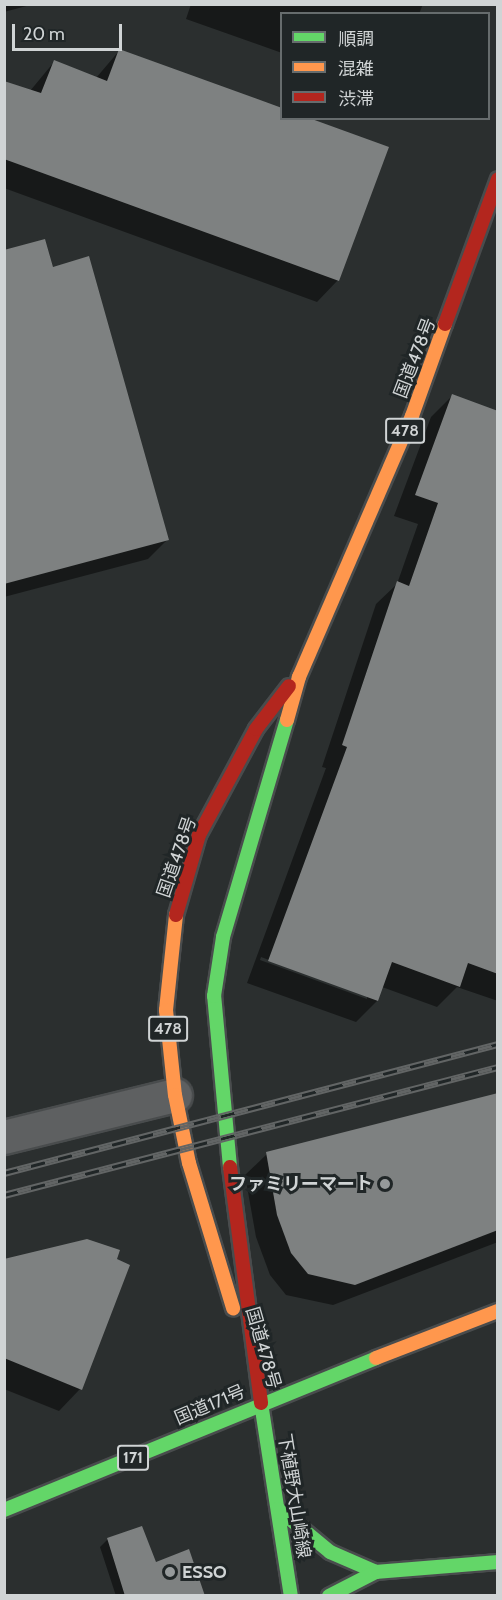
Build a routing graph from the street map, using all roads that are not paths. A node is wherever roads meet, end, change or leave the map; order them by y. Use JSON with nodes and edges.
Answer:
{"nodes":[{"id":1,"x":498,"y":179,"type":"edge"},
{"id":2,"x":299,"y":677,"type":"junction"},
{"id":3,"x":175,"y":1095,"type":"junction"},
{"id":4,"x":4,"y":1137,"type":"edge"},
{"id":5,"x":498,"y":1311,"type":"edge"},
{"id":6,"x":261,"y":1403,"type":"junction"},
{"id":7,"x":278,"y":1509,"type":"junction"},
{"id":8,"x":4,"y":1510,"type":"edge"},
{"id":9,"x":498,"y":1563,"type":"edge"},
{"id":10,"x":376,"y":1572,"type":"junction"},
{"id":11,"x":291,"y":1596,"type":"edge"},
{"id":12,"x":329,"y":1596,"type":"edge"}],
"edges":[{"from":1,"to":2,"type":"main road","name":"国道478号","number":"478"},
{"from":2,"to":3,"type":"main road","name":"国道478号","number":"478"},
{"from":2,"to":6,"type":"main road","name":"国道478号","number":"478"},
{"from":3,"to":4,"type":"street"},
{"from":3,"to":6,"type":"main road","name":"国道478号","number":"478"},
{"from":5,"to":6,"type":"main road","name":"国道171号","number":"171"},
{"from":6,"to":7,"type":"main road","name":"下植野大山崎線"},
{"from":6,"to":8,"type":"main road","name":"国道171号","number":"171"},
{"from":7,"to":10,"type":"main road"},
{"from":7,"to":11,"type":"main road","name":"下植野大山崎線"},
{"from":9,"to":10,"type":"main road"},
{"from":10,"to":12,"type":"main road"}]}
